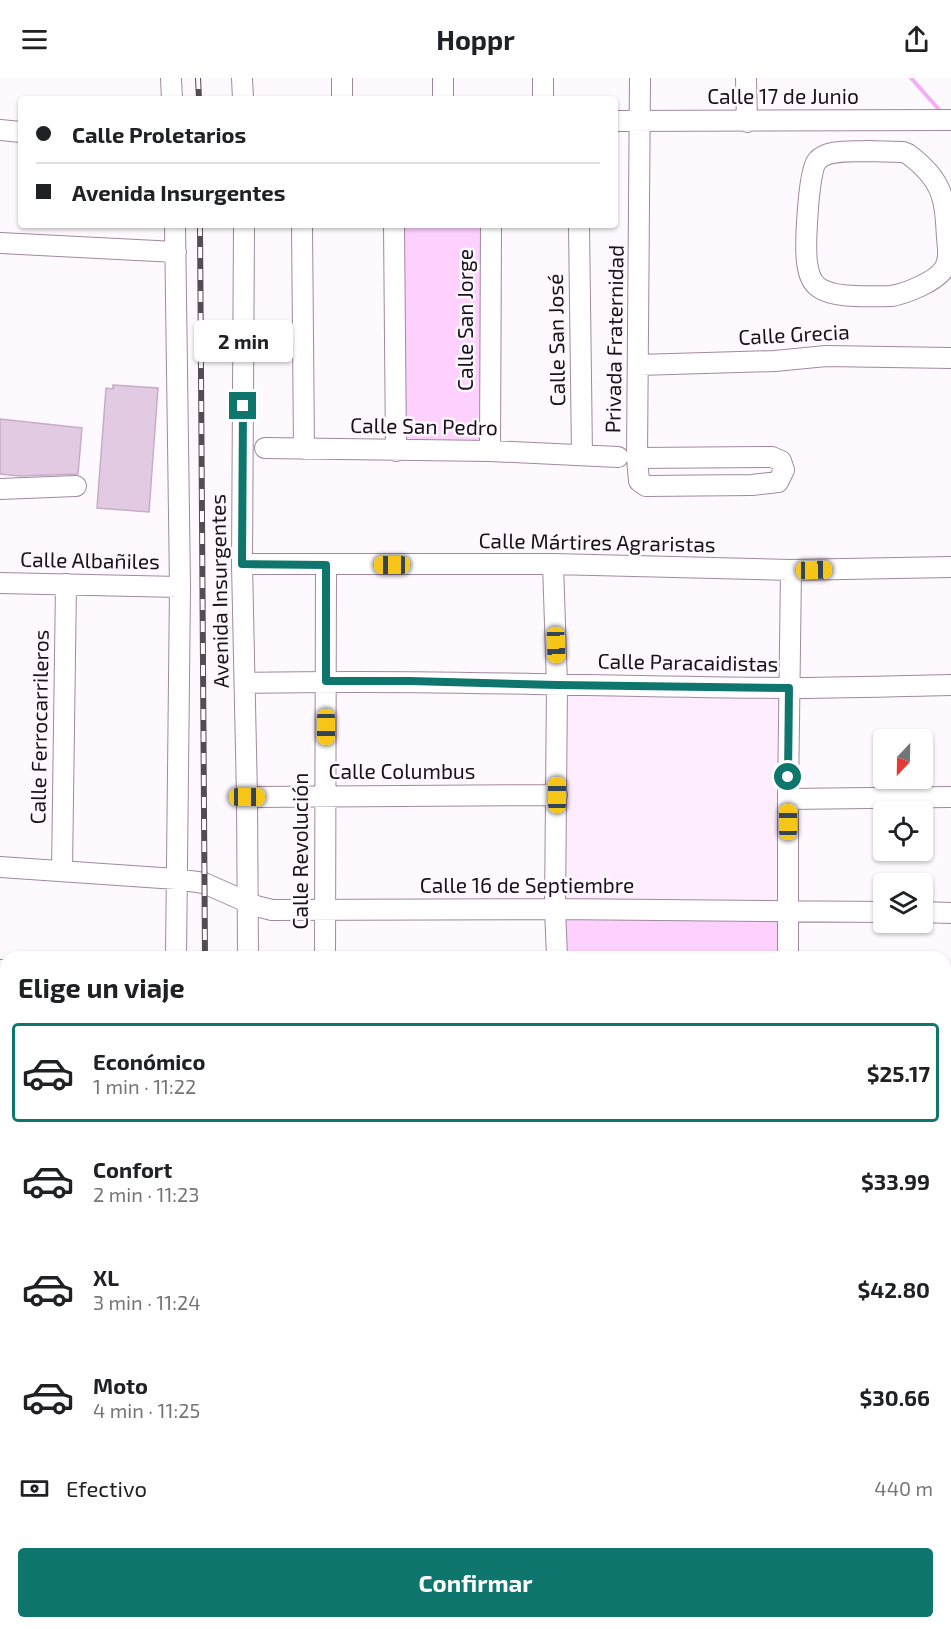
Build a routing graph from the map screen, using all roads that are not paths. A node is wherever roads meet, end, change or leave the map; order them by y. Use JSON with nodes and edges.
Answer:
{"nodes":[{"id":1,"x":171,"y":78,"type":"edge"},
{"id":2,"x":242,"y":78,"type":"edge"},
{"id":3,"x":342,"y":78,"type":"edge"},
{"id":4,"x":442,"y":78,"type":"edge"},
{"id":5,"x":543,"y":78,"type":"edge"},
{"id":6,"x":640,"y":78,"type":"edge"},
{"id":7,"x":746,"y":78,"type":"edge"},
{"id":8,"x":171,"y":96,"type":"edge"},
{"id":9,"x":243,"y":96,"type":"edge"},
{"id":10,"x":342,"y":96,"type":"edge"},
{"id":11,"x":443,"y":96,"type":"edge"},
{"id":12,"x":543,"y":96,"type":"edge"},
{"id":13,"x":951,"y":120,"type":"edge"},
{"id":14,"x":618,"y":121,"type":"edge"},
{"id":15,"x":641,"y":121,"type":"junction"},
{"id":16,"x":864,"y":121,"type":"junction"},
{"id":17,"x":747,"y":122,"type":"junction"},
{"id":18,"x":0,"y":130,"type":"edge"},
{"id":19,"x":18,"y":132,"type":"edge"},
{"id":20,"x":866,"y":151,"type":"junction"},
{"id":21,"x":176,"y":228,"type":"edge"},
{"id":22,"x":244,"y":228,"type":"edge"},
{"id":23,"x":302,"y":228,"type":"edge"},
{"id":24,"x":394,"y":228,"type":"edge"},
{"id":25,"x":491,"y":228,"type":"edge"},
{"id":26,"x":579,"y":228,"type":"edge"},
{"id":27,"x":0,"y":243,"type":"edge"},
{"id":28,"x":176,"y":252,"type":"junction"},
{"id":29,"x":951,"y":358,"type":"edge"},
{"id":30,"x":638,"y":365,"type":"junction"},
{"id":31,"x":265,"y":448,"type":"dead end"},
{"id":32,"x":304,"y":449,"type":"junction"},
{"id":33,"x":396,"y":451,"type":"junction"},
{"id":34,"x":490,"y":451,"type":"junction"},
{"id":35,"x":582,"y":455,"type":"junction"},
{"id":36,"x":618,"y":457,"type":"dead end"},
{"id":37,"x":638,"y":458,"type":"junction"},
{"id":38,"x":76,"y":486,"type":"dead end"},
{"id":39,"x":0,"y":489,"type":"edge"},
{"id":40,"x":242,"y":564,"type":"junction"},
{"id":41,"x":553,"y":564,"type":"junction"},
{"id":42,"x":326,"y":565,"type":"junction"},
{"id":43,"x":951,"y":567,"type":"edge"},
{"id":44,"x":791,"y":570,"type":"junction"},
{"id":45,"x":0,"y":583,"type":"edge"},
{"id":46,"x":66,"y":584,"type":"junction"},
{"id":47,"x":180,"y":587,"type":"junction"},
{"id":48,"x":326,"y":681,"type":"junction"},
{"id":49,"x":245,"y":683,"type":"junction"},
{"id":50,"x":557,"y":685,"type":"junction"},
{"id":51,"x":951,"y":685,"type":"edge"},
{"id":52,"x":789,"y":688,"type":"junction"},
{"id":53,"x":557,"y":795,"type":"junction"},
{"id":54,"x":325,"y":796,"type":"junction"},
{"id":55,"x":247,"y":797,"type":"junction"},
{"id":56,"x":951,"y":797,"type":"edge"},
{"id":57,"x":788,"y":799,"type":"junction"},
{"id":58,"x":0,"y":867,"type":"edge"},
{"id":59,"x":62,"y":871,"type":"junction"},
{"id":60,"x":176,"y":879,"type":"junction"},
{"id":61,"x":247,"y":902,"type":"junction"},
{"id":62,"x":555,"y":909,"type":"junction"},
{"id":63,"x":325,"y":910,"type":"junction"},
{"id":64,"x":788,"y":912,"type":"junction"},
{"id":65,"x":873,"y":912,"type":"edge"},
{"id":66,"x":933,"y":912,"type":"edge"},
{"id":67,"x":951,"y":913,"type":"edge"},
{"id":68,"x":176,"y":951,"type":"edge"},
{"id":69,"x":248,"y":951,"type":"edge"},
{"id":70,"x":325,"y":951,"type":"edge"},
{"id":71,"x":557,"y":951,"type":"edge"},
{"id":72,"x":789,"y":951,"type":"edge"}],
"edges":[{"from":1,"to":8,"type":"street"},
{"from":2,"to":9,"type":"street"},
{"from":3,"to":10,"type":"street"},
{"from":4,"to":11,"type":"street"},
{"from":5,"to":12,"type":"street"},
{"from":6,"to":15,"type":"street","name":"Privada Fraternidad"},
{"from":7,"to":17,"type":"street"},
{"from":13,"to":16,"type":"street","name":"Calle 17 de Junio"},
{"from":14,"to":15,"type":"street","name":"Calle 17 de Junio"},
{"from":15,"to":17,"type":"street","name":"Calle 17 de Junio"},
{"from":15,"to":30,"type":"street","name":"Privada Fraternidad"},
{"from":16,"to":17,"type":"street","name":"Calle 17 de Junio"},
{"from":16,"to":20,"type":"street"},
{"from":18,"to":19,"type":"street"},
{"from":20,"to":20,"type":"street"},
{"from":21,"to":28,"type":"street","name":"Avenida Insurgentes"},
{"from":22,"to":40,"type":"street","name":"Avenida Insurgentes"},
{"from":23,"to":32,"type":"street"},
{"from":24,"to":33,"type":"street"},
{"from":25,"to":34,"type":"street","name":"Calle San Jorge"},
{"from":26,"to":35,"type":"street","name":"Calle San José"},
{"from":27,"to":28,"type":"street"},
{"from":28,"to":47,"type":"street","name":"Avenida Insurgentes"},
{"from":29,"to":30,"type":"street","name":"Calle Grecia"},
{"from":30,"to":37,"type":"street","name":"Privada Fraternidad"},
{"from":31,"to":32,"type":"street","name":"Calle San Pedro"},
{"from":32,"to":33,"type":"street","name":"Calle San Pedro"},
{"from":33,"to":34,"type":"street","name":"Calle San Pedro"},
{"from":34,"to":35,"type":"street","name":"Calle San Pedro"},
{"from":35,"to":36,"type":"street","name":"Calle San Pedro"},
{"from":37,"to":37,"type":"street","name":"Privada Fraternidad"},
{"from":38,"to":39,"type":"street"},
{"from":40,"to":42,"type":"street","name":"Calle Mártires Agraristas"},
{"from":40,"to":49,"type":"street","name":"Avenida Insurgentes"},
{"from":41,"to":42,"type":"street","name":"Calle Mártires Agraristas"},
{"from":41,"to":44,"type":"street","name":"Calle Mártires Agraristas"},
{"from":41,"to":50,"type":"street"},
{"from":42,"to":48,"type":"street","name":"Calle Revolución"},
{"from":43,"to":44,"type":"street","name":"Calle Mártires Agraristas"},
{"from":44,"to":52,"type":"street"},
{"from":45,"to":46,"type":"street","name":"Calle Albañiles"},
{"from":46,"to":47,"type":"street","name":"Calle Albañiles"},
{"from":46,"to":59,"type":"street","name":"Calle Ferrocarrileros"},
{"from":47,"to":60,"type":"street","name":"Avenida Insurgentes"},
{"from":48,"to":49,"type":"street","name":"Calle Paracaidistas"},
{"from":48,"to":50,"type":"street","name":"Calle Paracaidistas"},
{"from":48,"to":54,"type":"street","name":"Calle Revolución"},
{"from":49,"to":55,"type":"street","name":"Avenida Insurgentes"},
{"from":50,"to":52,"type":"street","name":"Calle Paracaidistas"},
{"from":50,"to":53,"type":"street"},
{"from":51,"to":52,"type":"street","name":"Calle Paracaidistas"},
{"from":52,"to":57,"type":"street"},
{"from":53,"to":54,"type":"street","name":"Calle Columbus"},
{"from":53,"to":62,"type":"street"},
{"from":54,"to":55,"type":"street","name":"Calle Columbus"},
{"from":54,"to":63,"type":"street","name":"Calle Revolución"},
{"from":55,"to":61,"type":"street","name":"Avenida Insurgentes"},
{"from":56,"to":57,"type":"street"},
{"from":57,"to":64,"type":"street"},
{"from":58,"to":59,"type":"street","name":"Calle 16 de Septiembre"},
{"from":59,"to":60,"type":"street","name":"Calle 16 de Septiembre"},
{"from":60,"to":61,"type":"street","name":"Calle 16 de Septiembre"},
{"from":60,"to":68,"type":"street","name":"Avenida Insurgentes"},
{"from":61,"to":63,"type":"street","name":"Calle 16 de Septiembre"},
{"from":61,"to":69,"type":"street","name":"Avenida Insurgentes"},
{"from":62,"to":63,"type":"street","name":"Calle 16 de Septiembre"},
{"from":62,"to":64,"type":"street","name":"Calle 16 de Septiembre"},
{"from":62,"to":71,"type":"street"},
{"from":63,"to":70,"type":"street","name":"Calle Revolución"},
{"from":64,"to":65,"type":"street","name":"Calle 16 de Septiembre"},
{"from":64,"to":72,"type":"street"},
{"from":66,"to":67,"type":"street"}]}
